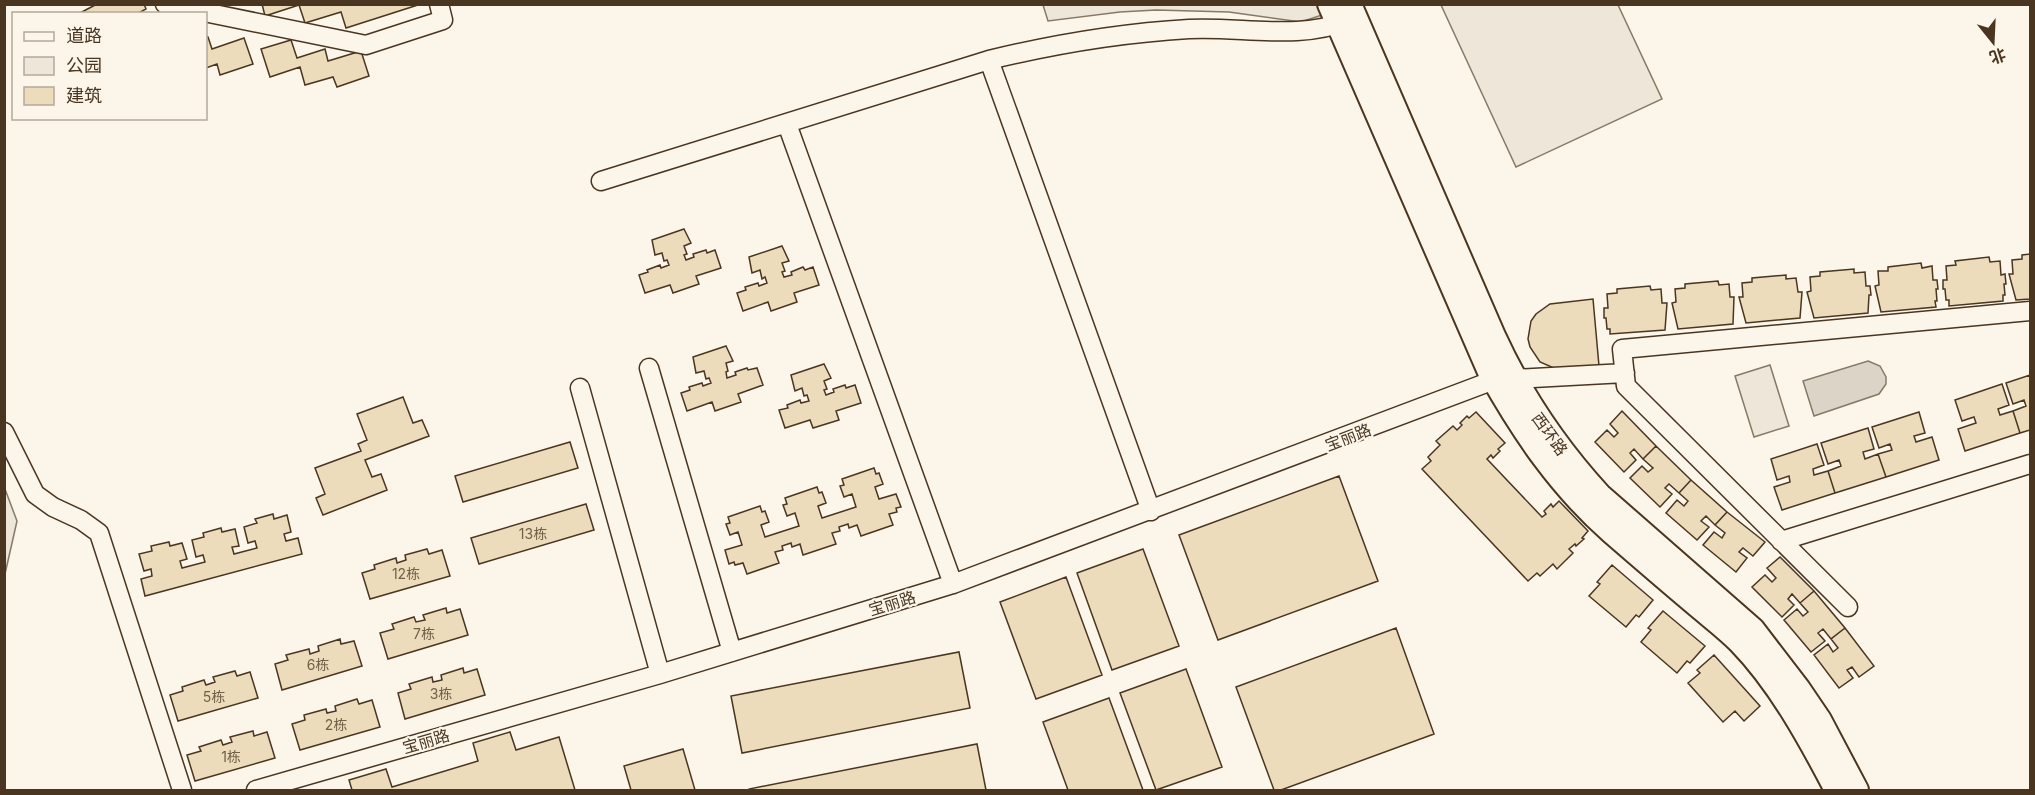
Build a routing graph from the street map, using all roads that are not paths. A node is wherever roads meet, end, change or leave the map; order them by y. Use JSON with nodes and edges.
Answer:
{"nodes":[{"id":1,"x":165,"y":4,"type":"edge"},
{"id":2,"x":439,"y":4,"type":"edge"},
{"id":3,"x":204,"y":12,"type":"edge"},
{"id":4,"x":1343,"y":12,"type":"edge"},
{"id":5,"x":207,"y":13,"type":"edge"},
{"id":6,"x":989,"y":60,"type":"junction"},
{"id":7,"x":787,"y":124,"type":"junction"},
{"id":8,"x":601,"y":181,"type":"dead end"},
{"id":9,"x":2031,"y":311,"type":"edge"},
{"id":10,"x":649,"y":368,"type":"dead end"},
{"id":11,"x":1624,"y":373,"type":"junction"},
{"id":12,"x":1504,"y":380,"type":"junction"},
{"id":13,"x":580,"y":388,"type":"dead end"},
{"id":14,"x":4,"y":432,"type":"edge"},
{"id":15,"x":2031,"y":464,"type":"edge"},
{"id":16,"x":1151,"y":511,"type":"junction"},
{"id":17,"x":1781,"y":541,"type":"junction"},
{"id":18,"x":953,"y":584,"type":"junction"},
{"id":19,"x":1848,"y":607,"type":"dead end"},
{"id":20,"x":732,"y":652,"type":"junction"},
{"id":21,"x":660,"y":674,"type":"junction"},
{"id":22,"x":182,"y":790,"type":"edge"},
{"id":23,"x":256,"y":790,"type":"edge"},
{"id":24,"x":1836,"y":790,"type":"edge"},
{"id":25,"x":1857,"y":790,"type":"edge"}],
"edges":[{"from":1,"to":3,"type":"street"},
{"from":2,"to":5,"type":"street"},
{"from":4,"to":6,"type":"street"},
{"from":4,"to":12,"type":"main road","name":"西环路"},
{"from":6,"to":7,"type":"street"},
{"from":6,"to":16,"type":"street"},
{"from":7,"to":8,"type":"street"},
{"from":7,"to":18,"type":"street"},
{"from":9,"to":11,"type":"street"},
{"from":10,"to":20,"type":"street"},
{"from":11,"to":12,"type":"street","name":"宝丽路"},
{"from":11,"to":17,"type":"street"},
{"from":12,"to":16,"type":"street","name":"宝丽路"},
{"from":12,"to":24,"type":"main road","name":"西环路"},
{"from":12,"to":25,"type":"main road","name":"西环路"},
{"from":13,"to":21,"type":"street"},
{"from":14,"to":22,"type":"street"},
{"from":15,"to":17,"type":"street"},
{"from":16,"to":18,"type":"street","name":"宝丽路"},
{"from":17,"to":19,"type":"street"},
{"from":18,"to":20,"type":"street","name":"宝丽路"},
{"from":20,"to":21,"type":"street","name":"宝丽路"},
{"from":21,"to":23,"type":"street","name":"宝丽路"}]}
